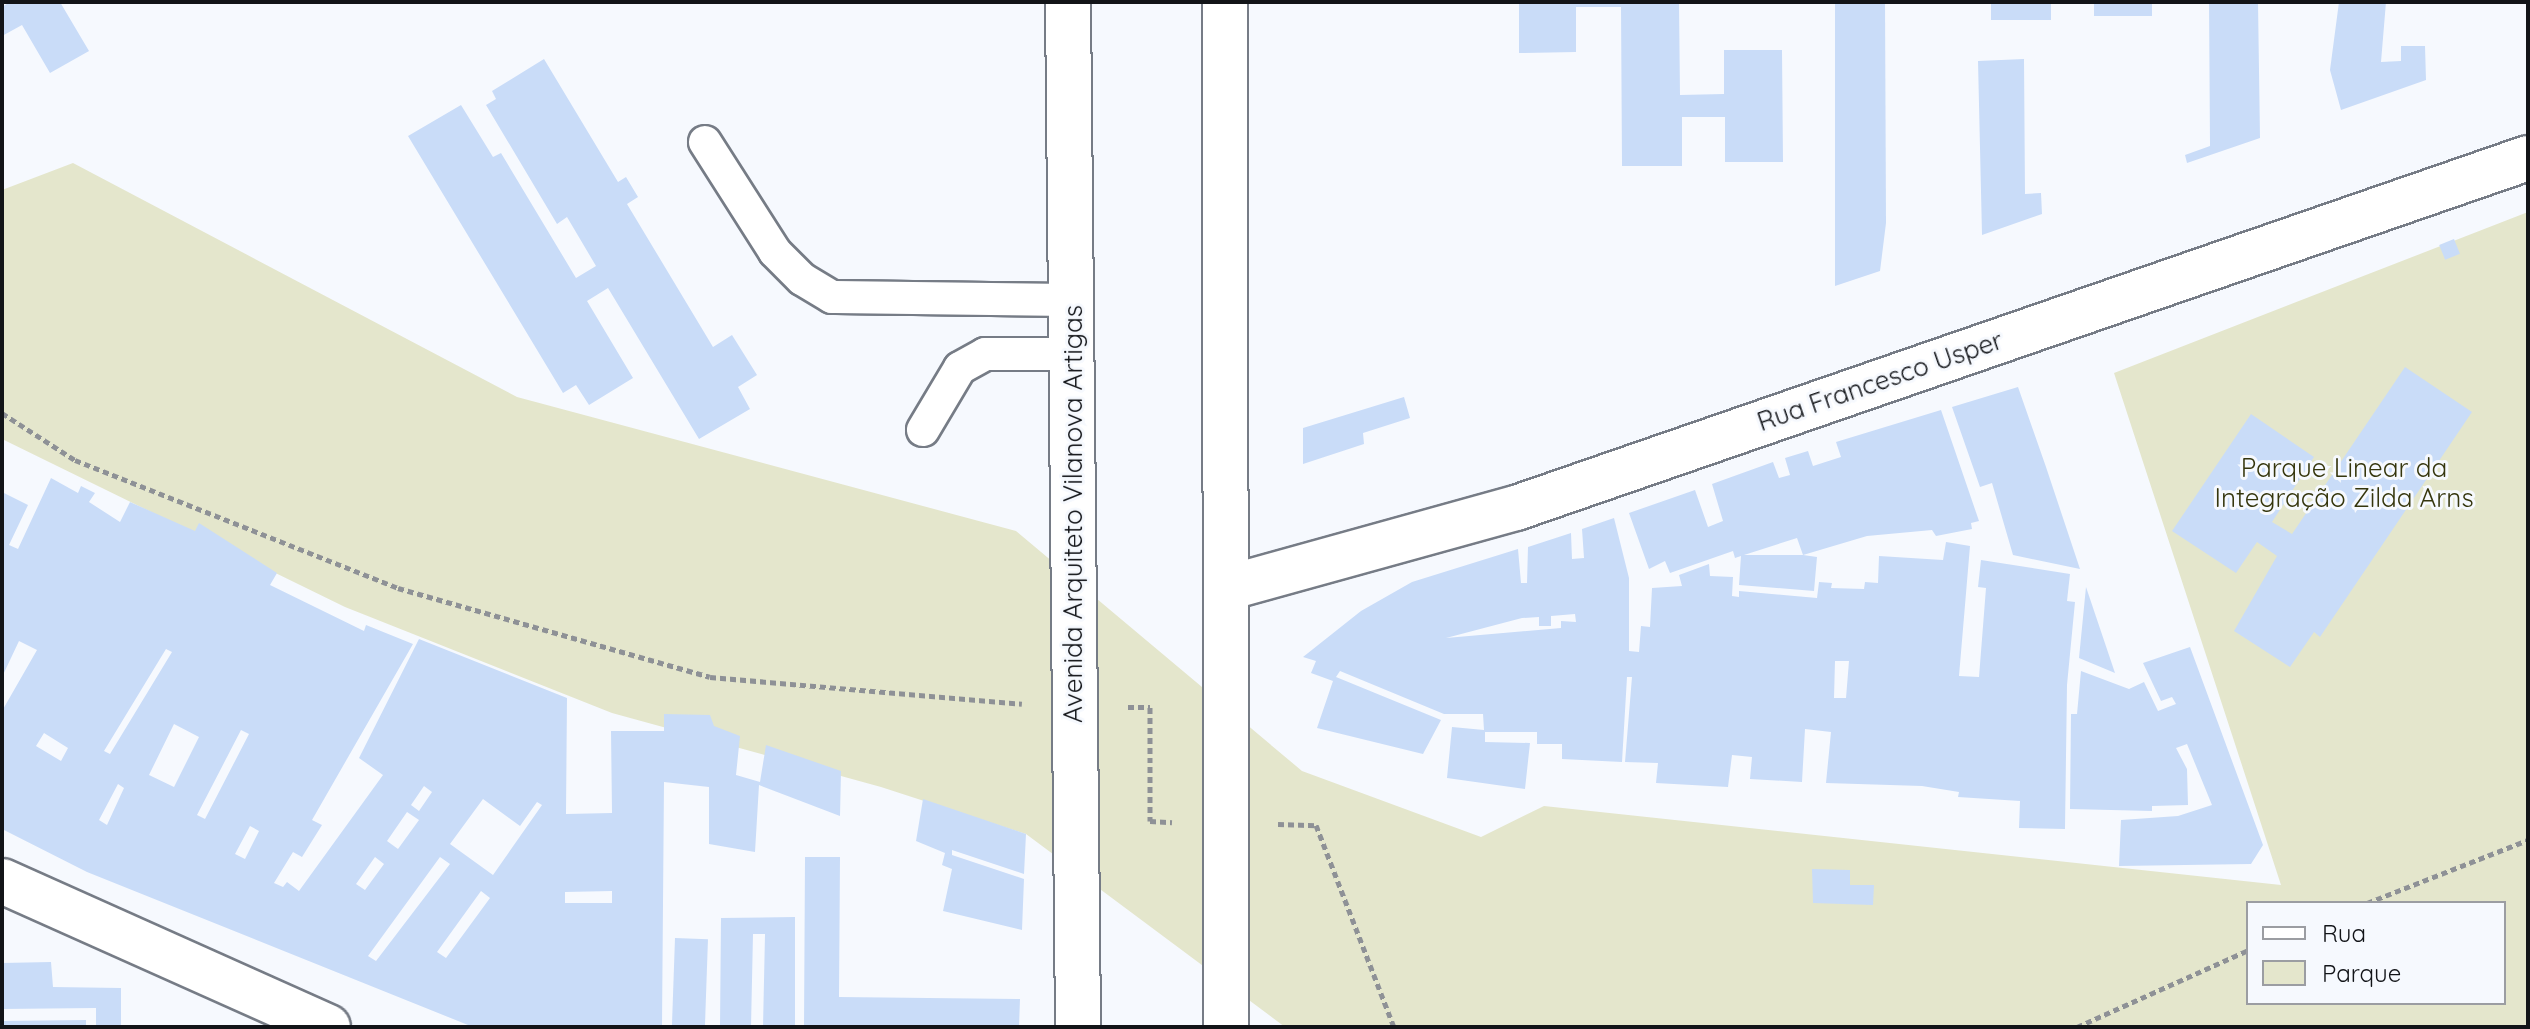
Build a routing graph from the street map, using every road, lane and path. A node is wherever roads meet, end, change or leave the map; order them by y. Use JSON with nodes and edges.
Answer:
{"nodes":[{"id":1,"x":1068,"y":2,"type":"edge"},
{"id":2,"x":1225,"y":2,"type":"edge"},
{"id":3,"x":705,"y":142,"type":"dead end"},
{"id":4,"x":2528,"y":158,"type":"edge"},
{"id":5,"x":1072,"y":300,"type":"junction"},
{"id":6,"x":1073,"y":354,"type":"junction"},
{"id":7,"x":2,"y":413,"type":"edge"},
{"id":8,"x":923,"y":430,"type":"dead end"},
{"id":9,"x":1227,"y":588,"type":"junction"},
{"id":10,"x":1075,"y":705,"type":"junction"},
{"id":11,"x":1226,"y":823,"type":"junction"},
{"id":12,"x":2528,"y":840,"type":"edge"},
{"id":13,"x":2,"y":881,"type":"edge"},
{"id":14,"x":2372,"y":901,"type":"edge"},
{"id":15,"x":2246,"y":951,"type":"edge"},
{"id":16,"x":328,"y":1027,"type":"edge"},
{"id":17,"x":1078,"y":1027,"type":"edge"},
{"id":18,"x":1226,"y":1027,"type":"edge"},
{"id":19,"x":1394,"y":1027,"type":"edge"},
{"id":20,"x":2077,"y":1027,"type":"edge"}],
"edges":[{"from":1,"to":5,"type":"main road","name":"Avenida Arquiteto Vilanova Artigas"},
{"from":2,"to":9,"type":"main road"},
{"from":3,"to":5,"type":"lane"},
{"from":4,"to":9,"type":"main road","name":"Rua Francesco Usper"},
{"from":5,"to":6,"type":"main road","name":"Avenida Arquiteto Vilanova Artigas"},
{"from":6,"to":8,"type":"lane"},
{"from":6,"to":10,"type":"main road","name":"Avenida Arquiteto Vilanova Artigas"},
{"from":7,"to":10,"type":"path"},
{"from":9,"to":11,"type":"main road"},
{"from":10,"to":11,"type":"path"},
{"from":10,"to":17,"type":"main road","name":"Avenida Arquiteto Vilanova Artigas"},
{"from":11,"to":18,"type":"main road"},
{"from":11,"to":19,"type":"path"},
{"from":12,"to":14,"type":"path"},
{"from":13,"to":16,"type":"main road"},
{"from":15,"to":20,"type":"path"}]}
